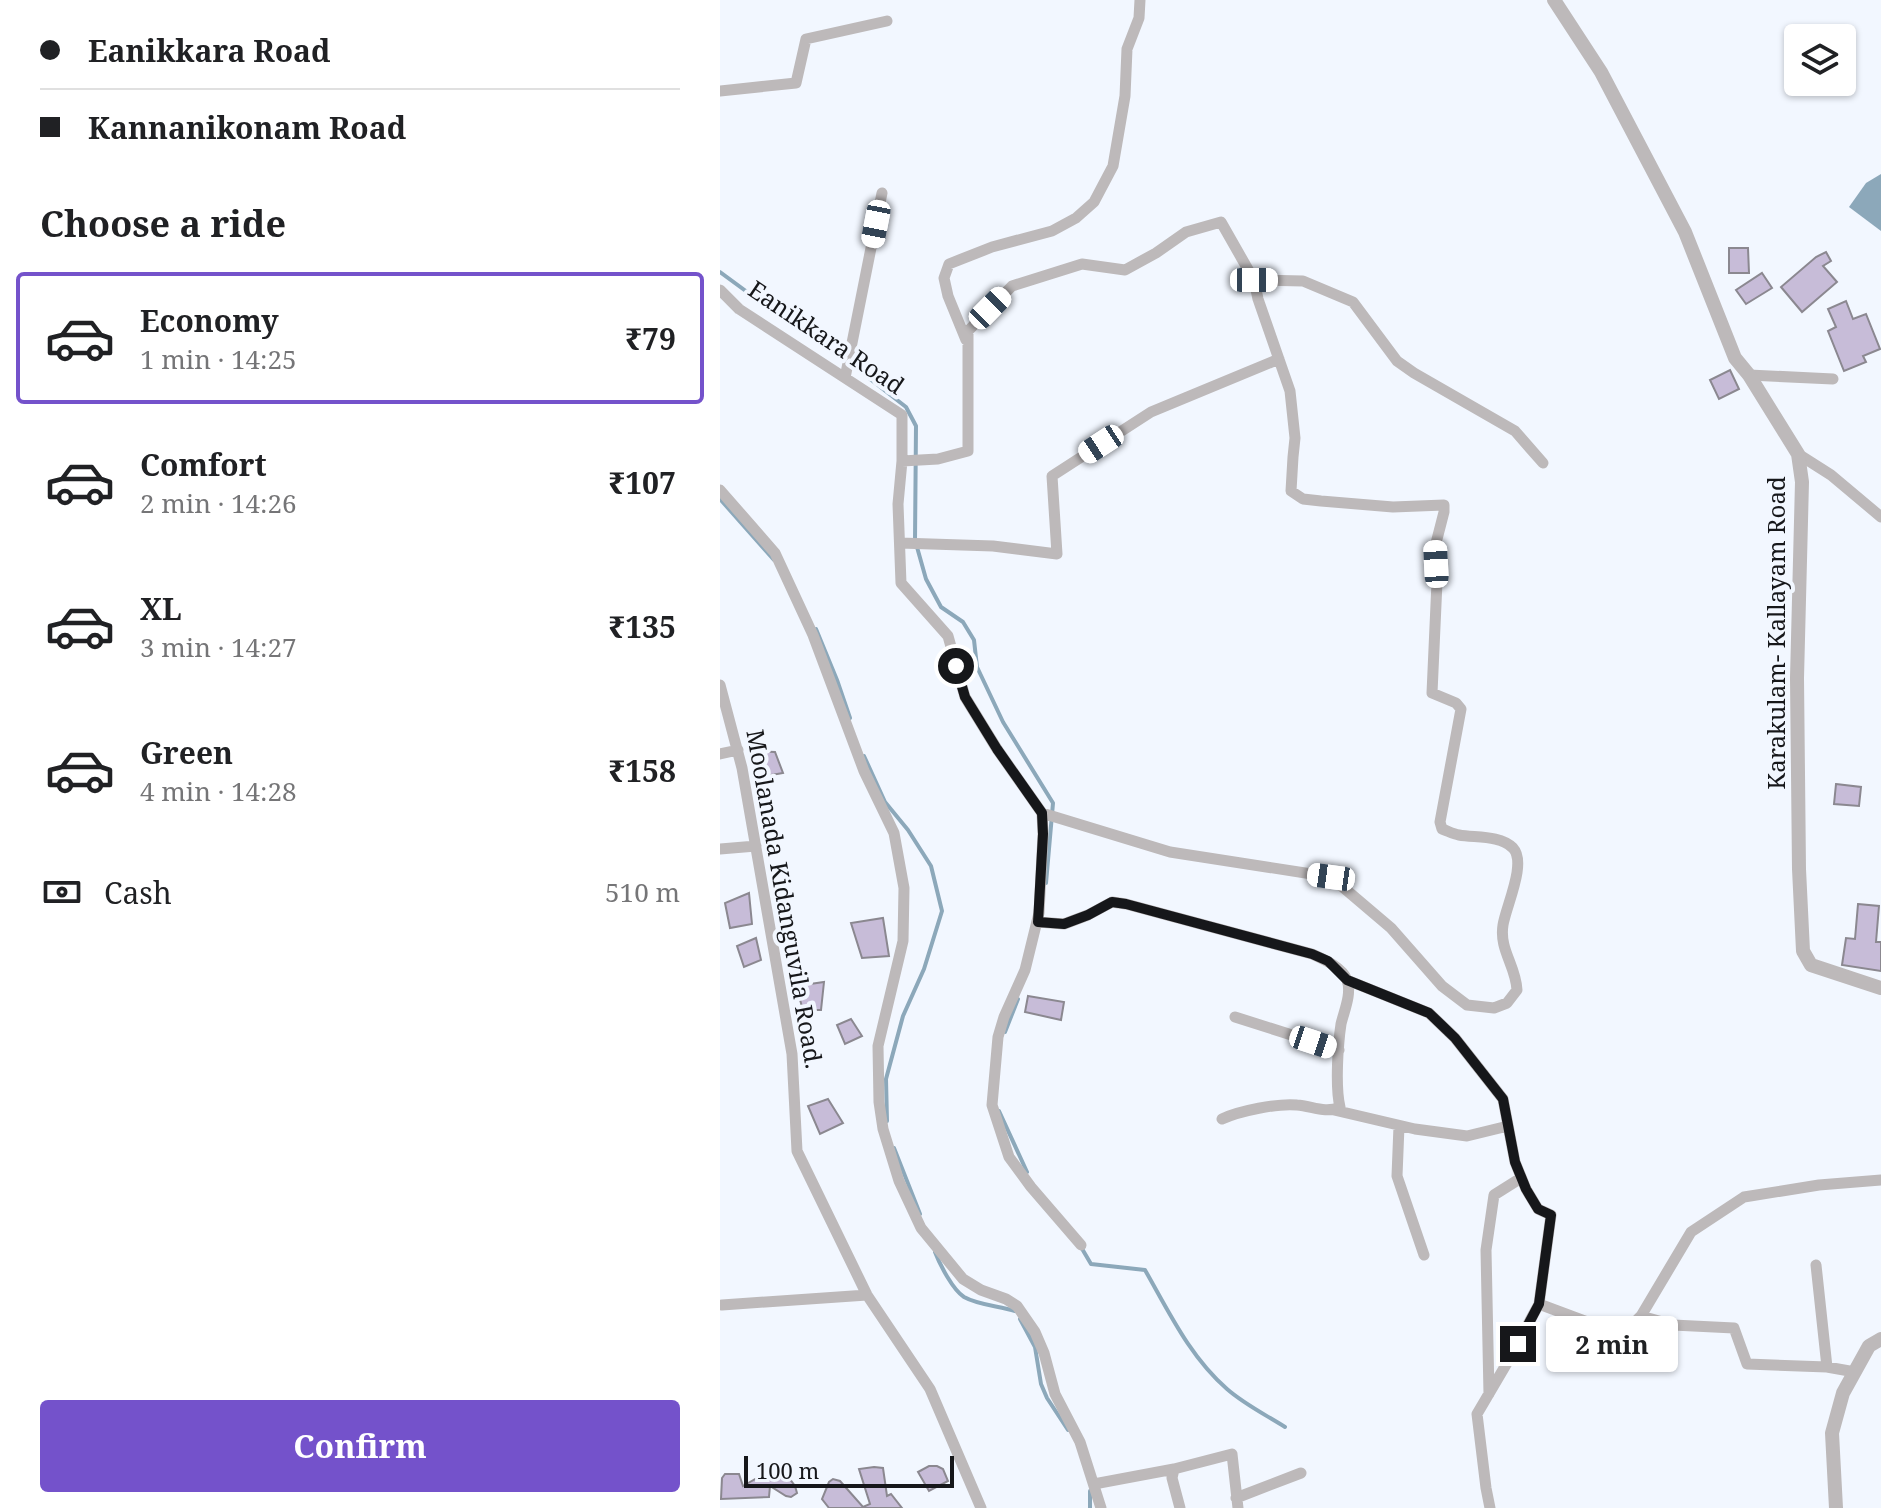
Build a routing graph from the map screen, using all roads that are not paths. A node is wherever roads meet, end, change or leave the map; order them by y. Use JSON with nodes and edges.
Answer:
{"nodes":[{"id":1,"x":1140,"y":0,"type":"edge"},
{"id":2,"x":1554,"y":0,"type":"edge"},
{"id":3,"x":887,"y":21,"type":"dead end"},
{"id":4,"x":720,"y":91,"type":"edge"},
{"id":5,"x":882,"y":193,"type":"dead end"},
{"id":6,"x":1254,"y":280,"type":"junction"},
{"id":7,"x":720,"y":290,"type":"edge"},
{"id":8,"x":968,"y":345,"type":"junction"},
{"id":9,"x":1279,"y":359,"type":"junction"},
{"id":10,"x":1749,"y":375,"type":"junction"},
{"id":11,"x":845,"y":378,"type":"junction"},
{"id":12,"x":1833,"y":379,"type":"dead end"},
{"id":13,"x":1798,"y":454,"type":"junction"},
{"id":14,"x":912,"y":460,"type":"junction"},
{"id":15,"x":1543,"y":463,"type":"dead end"},
{"id":16,"x":720,"y":490,"type":"edge"},
{"id":17,"x":1881,"y":517,"type":"edge"},
{"id":18,"x":900,"y":543,"type":"junction"},
{"id":19,"x":720,"y":685,"type":"edge"},
{"id":20,"x":738,"y":750,"type":"junction"},
{"id":21,"x":720,"y":754,"type":"edge"},
{"id":22,"x":1049,"y":815,"type":"junction"},
{"id":23,"x":756,"y":846,"type":"junction"},
{"id":24,"x":720,"y":849,"type":"edge"},
{"id":25,"x":1041,"y":922,"type":"junction"},
{"id":26,"x":1347,"y":980,"type":"junction"},
{"id":27,"x":1881,"y":988,"type":"edge"},
{"id":28,"x":1235,"y":1017,"type":"dead end"},
{"id":29,"x":1339,"y":1050,"type":"junction"},
{"id":30,"x":1334,"y":1110,"type":"junction"},
{"id":31,"x":1222,"y":1119,"type":"dead end"},
{"id":32,"x":1399,"y":1126,"type":"junction"},
{"id":33,"x":1508,"y":1126,"type":"junction"},
{"id":34,"x":1521,"y":1178,"type":"junction"},
{"id":35,"x":1881,"y":1180,"type":"edge"},
{"id":36,"x":1081,"y":1245,"type":"dead end"},
{"id":37,"x":1424,"y":1255,"type":"dead end"},
{"id":38,"x":1816,"y":1265,"type":"dead end"},
{"id":39,"x":867,"y":1295,"type":"junction"},
{"id":40,"x":1539,"y":1304,"type":"junction"},
{"id":41,"x":721,"y":1307,"type":"edge"},
{"id":42,"x":1641,"y":1316,"type":"junction"},
{"id":43,"x":1881,"y":1339,"type":"edge"},
{"id":44,"x":1827,"y":1367,"type":"junction"},
{"id":45,"x":1855,"y":1372,"type":"junction"},
{"id":46,"x":1489,"y":1395,"type":"junction"},
{"id":47,"x":1174,"y":1469,"type":"junction"},
{"id":48,"x":1301,"y":1473,"type":"dead end"},
{"id":49,"x":1094,"y":1484,"type":"junction"},
{"id":50,"x":1237,"y":1503,"type":"edge"},
{"id":51,"x":981,"y":1508,"type":"edge"},
{"id":52,"x":1101,"y":1508,"type":"edge"},
{"id":53,"x":1180,"y":1508,"type":"edge"},
{"id":54,"x":1490,"y":1508,"type":"edge"},
{"id":55,"x":1836,"y":1508,"type":"edge"}],
"edges":[{"from":1,"to":8,"type":"street"},
{"from":2,"to":10,"type":"street","name":"Karakulam- Kallayam Road"},
{"from":3,"to":4,"type":"street"},
{"from":5,"to":11,"type":"street"},
{"from":6,"to":8,"type":"street"},
{"from":6,"to":9,"type":"street"},
{"from":6,"to":15,"type":"street"},
{"from":7,"to":11,"type":"street","name":"Eanikkara Road"},
{"from":8,"to":14,"type":"street"},
{"from":9,"to":18,"type":"street"},
{"from":9,"to":22,"type":"street"},
{"from":10,"to":12,"type":"street"},
{"from":10,"to":13,"type":"street","name":"Karakulam- Kallayam Road"},
{"from":11,"to":14,"type":"street","name":"Eanikkara Road"},
{"from":13,"to":17,"type":"street"},
{"from":13,"to":27,"type":"street","name":"Karakulam- Kallayam Road"},
{"from":14,"to":18,"type":"street","name":"Eanikkara Road"},
{"from":16,"to":49,"type":"street"},
{"from":18,"to":22,"type":"street","name":"Eanikkara Road"},
{"from":19,"to":20,"type":"street","name":"Moolanada Kidanguvila Road."},
{"from":20,"to":21,"type":"street"},
{"from":20,"to":23,"type":"street","name":"Moolanada Kidanguvila Road."},
{"from":22,"to":25,"type":"street"},
{"from":23,"to":24,"type":"street"},
{"from":23,"to":39,"type":"street","name":"Moolanada Kidanguvila Road."},
{"from":25,"to":26,"type":"street"},
{"from":25,"to":36,"type":"street"},
{"from":26,"to":29,"type":"street"},
{"from":26,"to":33,"type":"street"},
{"from":28,"to":29,"type":"street"},
{"from":29,"to":30,"type":"street"},
{"from":30,"to":31,"type":"street"},
{"from":30,"to":32,"type":"street"},
{"from":32,"to":33,"type":"street"},
{"from":32,"to":37,"type":"street"},
{"from":33,"to":34,"type":"street"},
{"from":34,"to":40,"type":"street"},
{"from":34,"to":46,"type":"street"},
{"from":35,"to":42,"type":"street"},
{"from":38,"to":44,"type":"street"},
{"from":39,"to":41,"type":"street"},
{"from":39,"to":51,"type":"street","name":"Moolanada Kidanguvila Road."},
{"from":40,"to":42,"type":"street"},
{"from":40,"to":46,"type":"street"},
{"from":42,"to":44,"type":"street"},
{"from":43,"to":45,"type":"street"},
{"from":44,"to":45,"type":"street"},
{"from":45,"to":55,"type":"street"},
{"from":46,"to":54,"type":"street"},
{"from":47,"to":49,"type":"street"},
{"from":47,"to":50,"type":"street"},
{"from":47,"to":53,"type":"street"},
{"from":48,"to":50,"type":"street"},
{"from":49,"to":52,"type":"street"}]}
